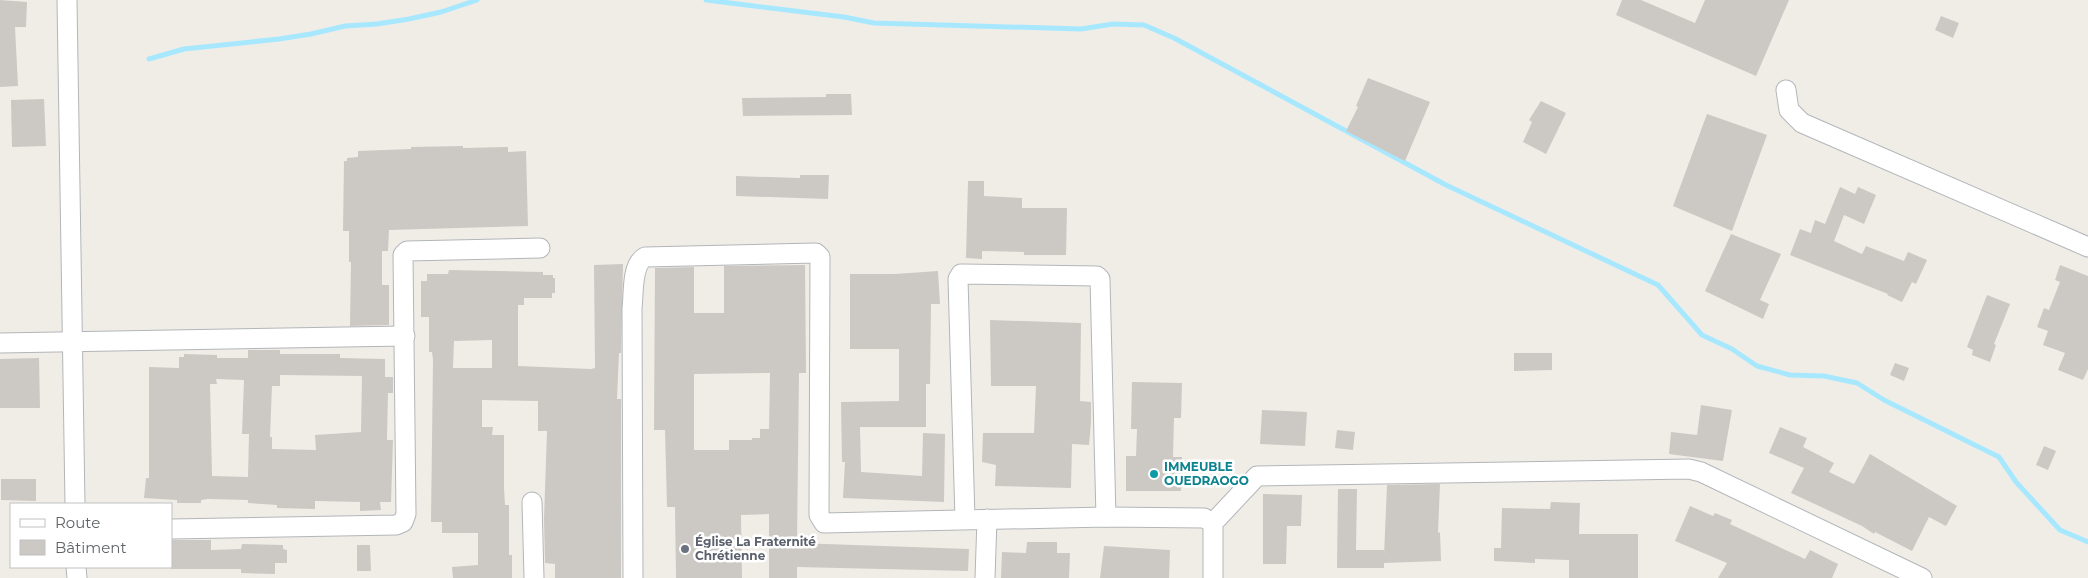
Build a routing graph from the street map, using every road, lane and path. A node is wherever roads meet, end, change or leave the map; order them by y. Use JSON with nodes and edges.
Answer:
{"nodes":[{"id":1,"x":67,"y":0,"type":"edge"},
{"id":2,"x":1786,"y":90,"type":"dead end"},
{"id":3,"x":2088,"y":247,"type":"edge"},
{"id":4,"x":540,"y":248,"type":"dead end"},
{"id":5,"x":405,"y":336,"type":"junction"},
{"id":6,"x":73,"y":342,"type":"junction"},
{"id":7,"x":0,"y":343,"type":"edge"},
{"id":8,"x":532,"y":502,"type":"dead end"},
{"id":9,"x":75,"y":503,"type":"edge"},
{"id":10,"x":1106,"y":517,"type":"junction"},
{"id":11,"x":965,"y":519,"type":"junction"},
{"id":12,"x":987,"y":519,"type":"junction"},
{"id":13,"x":1213,"y":523,"type":"junction"},
{"id":14,"x":172,"y":529,"type":"edge"},
{"id":15,"x":534,"y":578,"type":"edge"},
{"id":16,"x":634,"y":578,"type":"edge"},
{"id":17,"x":986,"y":578,"type":"edge"},
{"id":18,"x":1213,"y":578,"type":"edge"},
{"id":19,"x":1922,"y":578,"type":"edge"}],
"edges":[{"from":1,"to":6,"type":"street"},
{"from":2,"to":3,"type":"street"},
{"from":4,"to":5,"type":"street"},
{"from":5,"to":6,"type":"street"},
{"from":5,"to":14,"type":"street"},
{"from":6,"to":7,"type":"street"},
{"from":6,"to":9,"type":"street"},
{"from":8,"to":15,"type":"street"},
{"from":10,"to":11,"type":"street"},
{"from":10,"to":12,"type":"street"},
{"from":10,"to":13,"type":"street"},
{"from":11,"to":12,"type":"street"},
{"from":11,"to":16,"type":"street"},
{"from":12,"to":17,"type":"street"},
{"from":13,"to":18,"type":"street"},
{"from":13,"to":19,"type":"street"}]}
